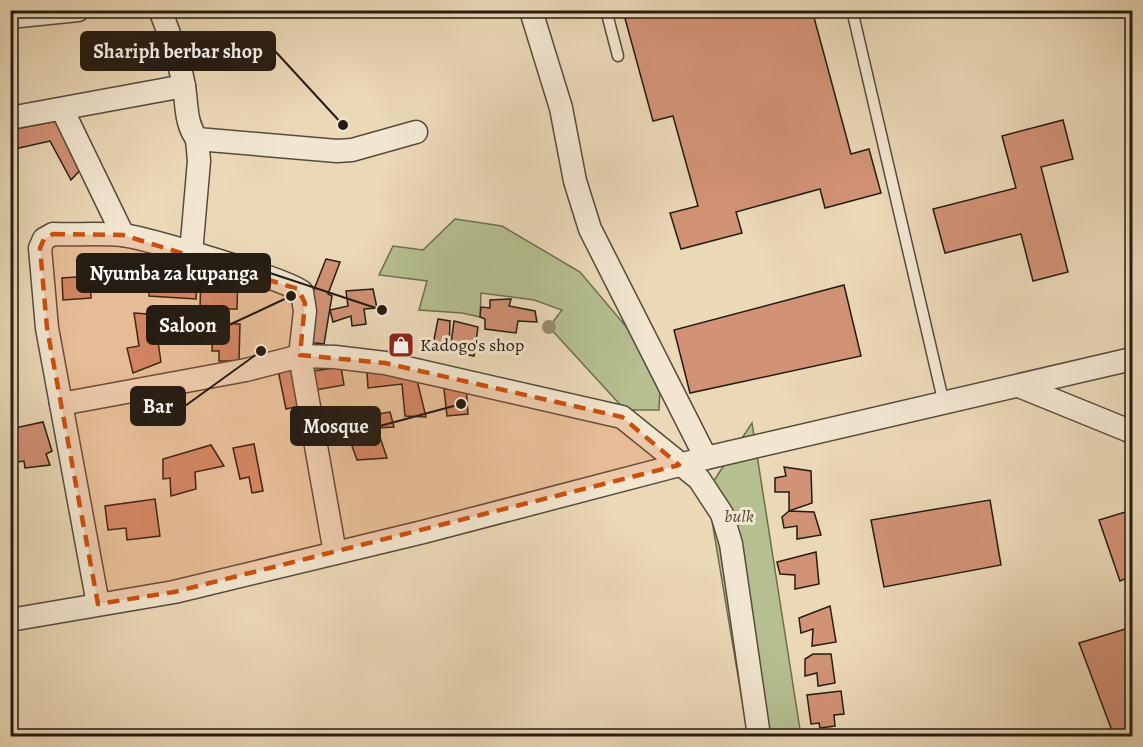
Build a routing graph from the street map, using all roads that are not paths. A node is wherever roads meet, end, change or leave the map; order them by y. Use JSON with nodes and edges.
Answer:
{"nodes":[{"id":1,"x":78,"y":10,"type":"edge"},
{"id":2,"x":160,"y":10,"type":"edge"},
{"id":3,"x":606,"y":10,"type":"edge"},
{"id":4,"x":852,"y":10,"type":"edge"},
{"id":5,"x":532,"y":14,"type":"dead end"},
{"id":6,"x":10,"y":17,"type":"edge"},
{"id":7,"x":618,"y":56,"type":"dead end"},
{"id":8,"x":184,"y":86,"type":"junction"},
{"id":9,"x":62,"y":109,"type":"junction"},
{"id":10,"x":10,"y":118,"type":"edge"},
{"id":11,"x":416,"y":132,"type":"dead end"},
{"id":12,"x":197,"y":139,"type":"junction"},
{"id":13,"x":123,"y":235,"type":"junction"},
{"id":14,"x":191,"y":253,"type":"junction"},
{"id":15,"x":300,"y":356,"type":"junction"},
{"id":16,"x":1132,"y":359,"type":"edge"},
{"id":17,"x":1019,"y":386,"type":"junction"},
{"id":18,"x":61,"y":404,"type":"junction"},
{"id":19,"x":944,"y":404,"type":"junction"},
{"id":20,"x":1132,"y":432,"type":"edge"},
{"id":21,"x":706,"y":458,"type":"junction"},
{"id":22,"x":679,"y":465,"type":"junction"},
{"id":23,"x":335,"y":553,"type":"junction"},
{"id":24,"x":98,"y":604,"type":"junction"},
{"id":25,"x":10,"y":620,"type":"edge"},
{"id":26,"x":759,"y":736,"type":"edge"}],
"edges":[{"from":1,"to":6,"type":"street"},
{"from":2,"to":8,"type":"street"},
{"from":3,"to":7,"type":"lane"},
{"from":4,"to":19,"type":"lane"},
{"from":5,"to":21,"type":"street"},
{"from":8,"to":9,"type":"street"},
{"from":8,"to":12,"type":"street"},
{"from":9,"to":10,"type":"street"},
{"from":9,"to":13,"type":"street"},
{"from":11,"to":12,"type":"street"},
{"from":12,"to":14,"type":"street"},
{"from":13,"to":14,"type":"street"},
{"from":13,"to":18,"type":"street"},
{"from":14,"to":15,"type":"street"},
{"from":15,"to":18,"type":"street"},
{"from":15,"to":22,"type":"street"},
{"from":15,"to":23,"type":"street"},
{"from":16,"to":17,"type":"street"},
{"from":17,"to":19,"type":"street"},
{"from":17,"to":20,"type":"street"},
{"from":18,"to":24,"type":"street"},
{"from":19,"to":21,"type":"street"},
{"from":21,"to":22,"type":"street"},
{"from":22,"to":23,"type":"street"},
{"from":22,"to":26,"type":"street"},
{"from":23,"to":24,"type":"street"},
{"from":24,"to":25,"type":"street"}]}
